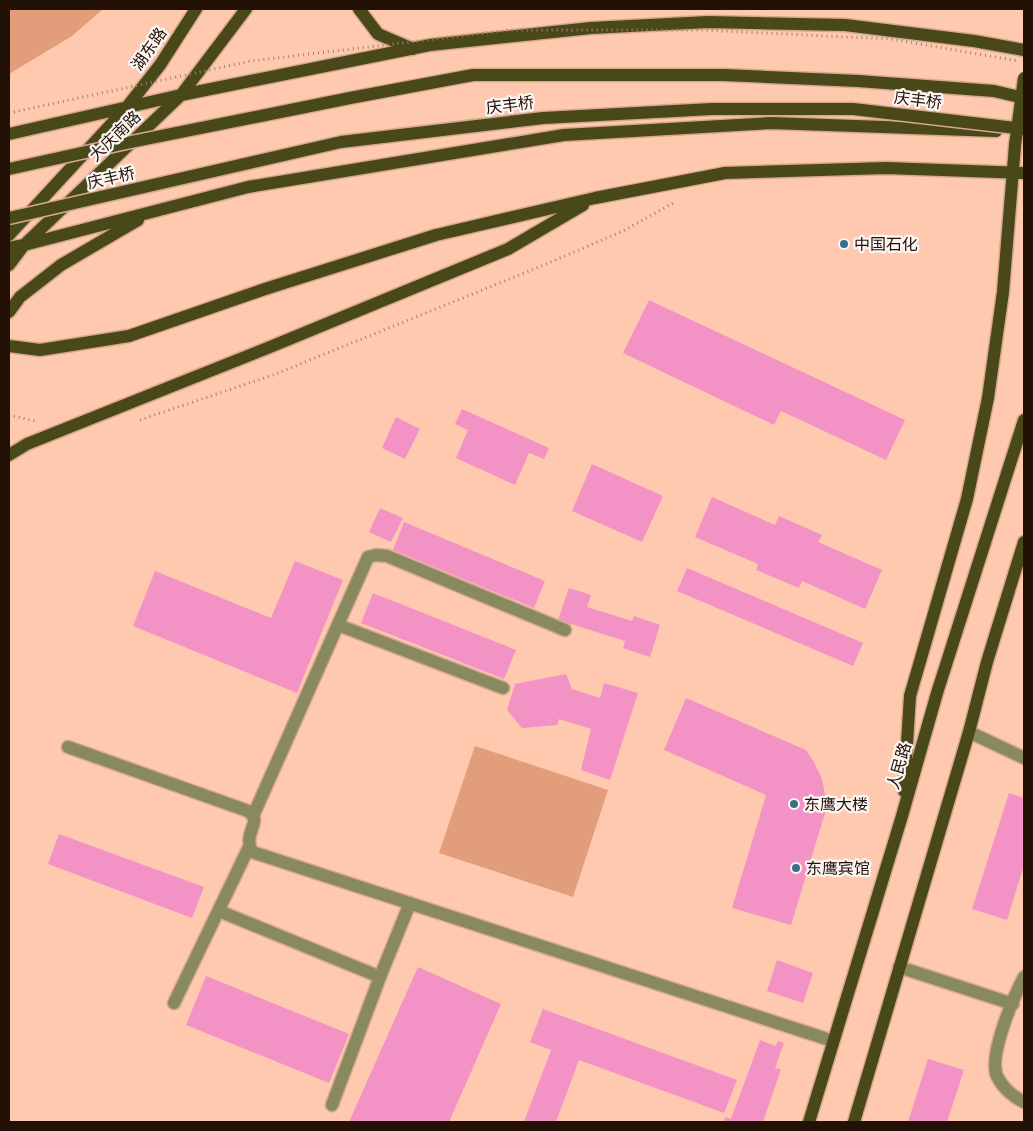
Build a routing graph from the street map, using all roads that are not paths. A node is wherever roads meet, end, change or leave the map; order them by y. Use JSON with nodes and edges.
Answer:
{"nodes":[{"id":1,"x":196,"y":9,"type":"edge"},
{"id":2,"x":246,"y":9,"type":"edge"},
{"id":3,"x":359,"y":9,"type":"edge"},
{"id":4,"x":413,"y":49,"type":"junction"},
{"id":5,"x":1024,"y":50,"type":"edge"},
{"id":6,"x":1024,"y":78,"type":"edge"},
{"id":7,"x":181,"y":95,"type":"junction"},
{"id":8,"x":1024,"y":98,"type":"edge"},
{"id":9,"x":127,"y":107,"type":"junction"},
{"id":10,"x":1024,"y":130,"type":"edge"},
{"id":11,"x":9,"y":134,"type":"edge"},
{"id":12,"x":9,"y":169,"type":"edge"},
{"id":13,"x":1024,"y":173,"type":"edge"},
{"id":14,"x":595,"y":198,"type":"junction"},
{"id":15,"x":153,"y":212,"type":"junction"},
{"id":16,"x":9,"y":218,"type":"edge"},
{"id":17,"x":9,"y":235,"type":"edge"},
{"id":18,"x":24,"y":245,"type":"junction"},
{"id":19,"x":9,"y":248,"type":"edge"},
{"id":20,"x":9,"y":265,"type":"edge"},
{"id":21,"x":9,"y":312,"type":"edge"},
{"id":22,"x":9,"y":346,"type":"edge"},
{"id":23,"x":1024,"y":420,"type":"edge"},
{"id":24,"x":9,"y":455,"type":"edge"},
{"id":25,"x":1024,"y":542,"type":"edge"},
{"id":26,"x":338,"y":625,"type":"junction"},
{"id":27,"x":565,"y":630,"type":"dead end"},
{"id":28,"x":503,"y":688,"type":"dead end"},
{"id":29,"x":969,"y":732,"type":"junction"},
{"id":30,"x":68,"y":747,"type":"dead end"},
{"id":31,"x":1024,"y":758,"type":"edge"},
{"id":32,"x":253,"y":816,"type":"junction"},
{"id":33,"x":902,"y":816,"type":"junction"},
{"id":34,"x":249,"y":847,"type":"junction"},
{"id":35,"x":410,"y":903,"type":"junction"},
{"id":36,"x":219,"y":911,"type":"junction"},
{"id":37,"x":900,"y":967,"type":"junction"},
{"id":38,"x":1024,"y":977,"type":"edge"},
{"id":39,"x":380,"y":978,"type":"junction"},
{"id":40,"x":174,"y":1003,"type":"dead end"},
{"id":41,"x":1013,"y":1004,"type":"junction"},
{"id":42,"x":833,"y":1041,"type":"junction"},
{"id":43,"x":1024,"y":1102,"type":"edge"},
{"id":44,"x":332,"y":1105,"type":"dead end"},
{"id":45,"x":809,"y":1122,"type":"edge"},
{"id":46,"x":854,"y":1122,"type":"edge"}],
"edges":[{"from":1,"to":9,"type":"main road","name":"湖东路"},
{"from":2,"to":7,"type":"main road"},
{"from":3,"to":4,"type":"main road"},
{"from":4,"to":5,"type":"main road"},
{"from":4,"to":7,"type":"main road"},
{"from":6,"to":33,"type":"main road","bridge":true},
{"from":7,"to":9,"type":"main road"},
{"from":7,"to":18,"type":"main road","name":"大庆南路"},
{"from":8,"to":12,"type":"main road","name":"庆丰桥","bridge":true},
{"from":9,"to":11,"type":"main road"},
{"from":9,"to":17,"type":"main road","name":"大庆南路"},
{"from":10,"to":15,"type":"main road"},
{"from":10,"to":16,"type":"main road","name":"庆丰桥","bridge":true},
{"from":13,"to":14,"type":"main road","bridge":true},
{"from":14,"to":22,"type":"main road"},
{"from":14,"to":24,"type":"main road"},
{"from":15,"to":18,"type":"main road"},
{"from":15,"to":21,"type":"main road"},
{"from":18,"to":19,"type":"main road"},
{"from":18,"to":20,"type":"main road","name":"大庆南路"},
{"from":23,"to":33,"type":"main road","name":"人民路"},
{"from":25,"to":29,"type":"main road"},
{"from":26,"to":27,"type":"street"},
{"from":26,"to":28,"type":"street"},
{"from":26,"to":32,"type":"street"},
{"from":29,"to":31,"type":"street"},
{"from":29,"to":37,"type":"main road"},
{"from":30,"to":32,"type":"street"},
{"from":32,"to":34,"type":"street"},
{"from":33,"to":42,"type":"main road","name":"人民路"},
{"from":34,"to":35,"type":"street"},
{"from":34,"to":36,"type":"street"},
{"from":35,"to":39,"type":"street"},
{"from":35,"to":42,"type":"street"},
{"from":36,"to":39,"type":"street"},
{"from":36,"to":40,"type":"street"},
{"from":37,"to":41,"type":"street"},
{"from":37,"to":46,"type":"main road"},
{"from":38,"to":41,"type":"street"},
{"from":39,"to":44,"type":"street"},
{"from":41,"to":43,"type":"street"},
{"from":42,"to":45,"type":"main road","name":"人民路"}]}
